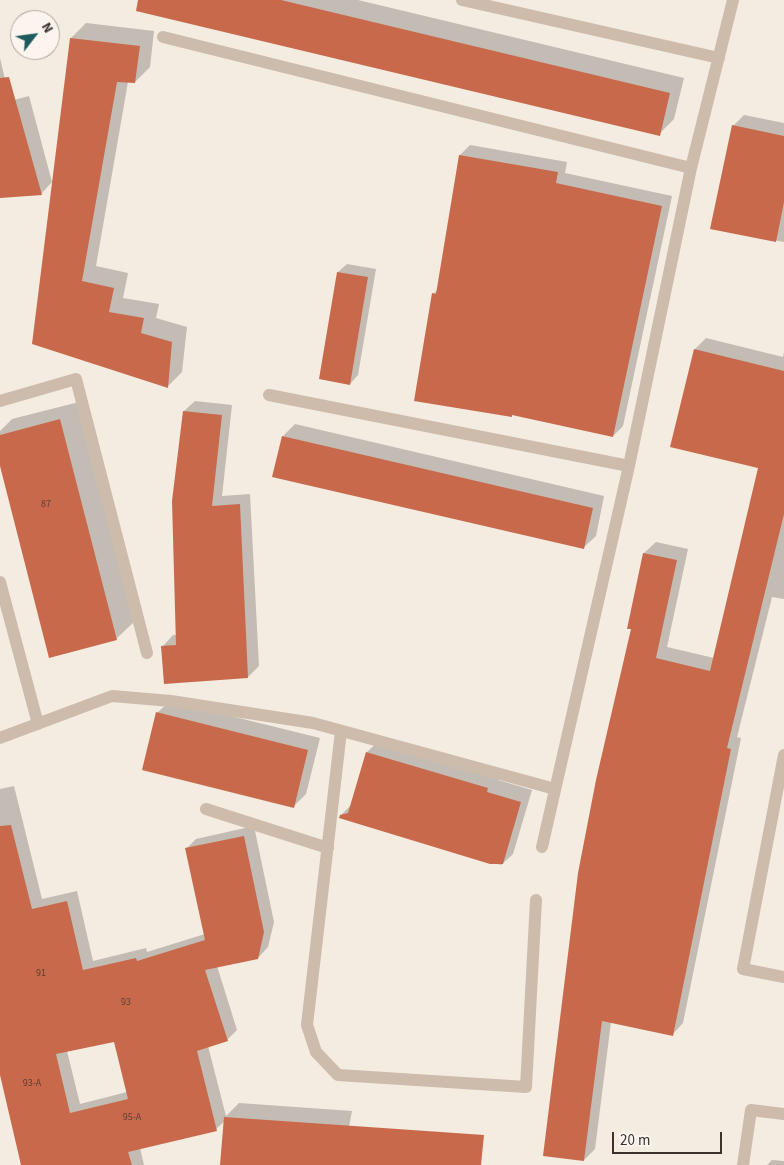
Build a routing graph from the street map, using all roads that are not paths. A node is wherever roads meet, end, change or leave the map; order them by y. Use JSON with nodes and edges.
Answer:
{"nodes":[{"id":1,"x":462,"y":0,"type":"edge"},
{"id":2,"x":733,"y":0,"type":"edge"},
{"id":3,"x":162,"y":37,"type":"dead end"},
{"id":4,"x":719,"y":58,"type":"junction"},
{"id":5,"x":692,"y":168,"type":"junction"},
{"id":6,"x":269,"y":395,"type":"dead end"},
{"id":7,"x":0,"y":401,"type":"edge"},
{"id":8,"x":629,"y":466,"type":"junction"},
{"id":9,"x":0,"y":582,"type":"edge"},
{"id":10,"x":146,"y":653,"type":"dead end"},
{"id":11,"x":38,"y":724,"type":"junction"},
{"id":12,"x":341,"y":731,"type":"junction"},
{"id":13,"x":0,"y":738,"type":"edge"},
{"id":14,"x":784,"y":755,"type":"edge"},
{"id":15,"x":555,"y":789,"type":"junction"},
{"id":16,"x":206,"y":809,"type":"dead end"},
{"id":17,"x":328,"y":848,"type":"junction"},
{"id":18,"x":542,"y":848,"type":"dead end"},
{"id":19,"x":536,"y":900,"type":"dead end"},
{"id":20,"x":784,"y":977,"type":"edge"},
{"id":21,"x":784,"y":1114,"type":"edge"},
{"id":22,"x":742,"y":1165,"type":"edge"}],
"edges":[{"from":1,"to":4,"type":"lane"},
{"from":2,"to":4,"type":"lane"},
{"from":3,"to":5,"type":"lane"},
{"from":4,"to":5,"type":"lane"},
{"from":5,"to":8,"type":"lane"},
{"from":6,"to":8,"type":"lane"},
{"from":7,"to":10,"type":"lane"},
{"from":8,"to":15,"type":"lane"},
{"from":9,"to":11,"type":"lane"},
{"from":11,"to":12,"type":"lane"},
{"from":11,"to":13,"type":"lane"},
{"from":12,"to":15,"type":"lane"},
{"from":12,"to":17,"type":"lane"},
{"from":14,"to":20,"type":"lane"},
{"from":15,"to":18,"type":"lane"},
{"from":16,"to":17,"type":"lane"},
{"from":17,"to":19,"type":"lane"},
{"from":21,"to":22,"type":"lane"}]}
